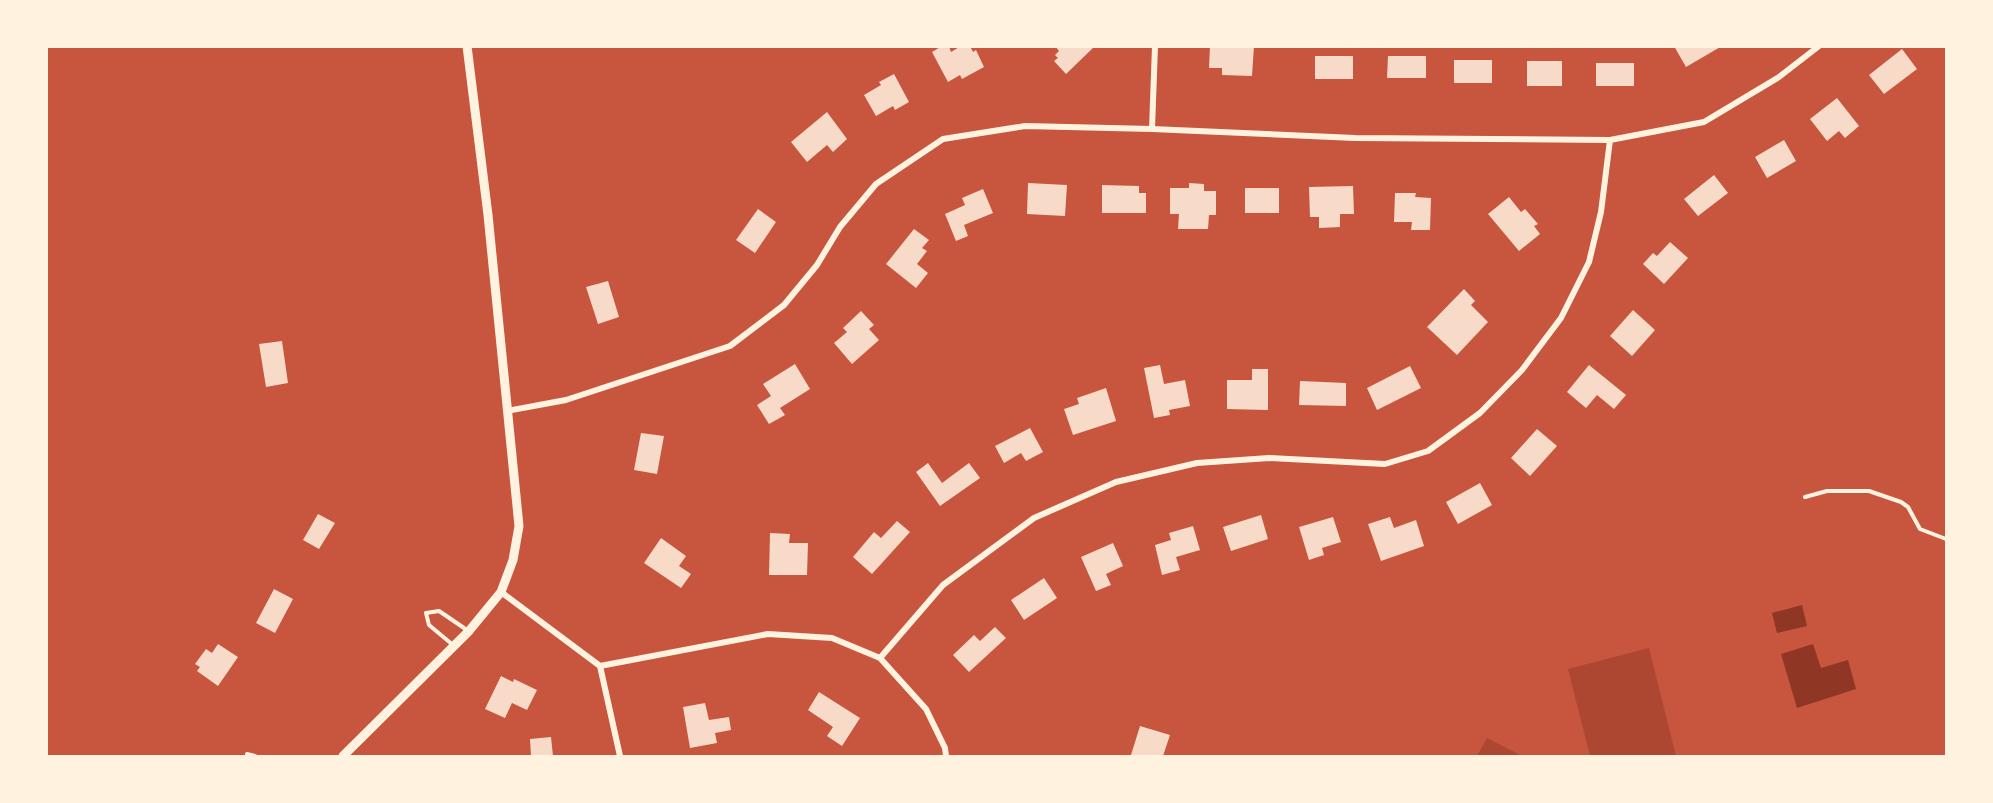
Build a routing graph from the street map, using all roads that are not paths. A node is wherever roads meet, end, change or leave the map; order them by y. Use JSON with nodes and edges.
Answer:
{"nodes":[{"id":1,"x":467,"y":46,"type":"edge"},
{"id":2,"x":1155,"y":46,"type":"edge"},
{"id":3,"x":1819,"y":46,"type":"edge"},
{"id":4,"x":1152,"y":129,"type":"junction"},
{"id":5,"x":1610,"y":140,"type":"junction"},
{"id":6,"x":507,"y":411,"type":"junction"},
{"id":7,"x":1805,"y":497,"type":"dead end"},
{"id":8,"x":1947,"y":538,"type":"edge"},
{"id":9,"x":501,"y":592,"type":"junction"},
{"id":10,"x":469,"y":631,"type":"junction"},
{"id":11,"x":454,"y":645,"type":"junction"},
{"id":12,"x":880,"y":658,"type":"junction"},
{"id":13,"x":600,"y":666,"type":"junction"},
{"id":14,"x":248,"y":756,"type":"edge"},
{"id":15,"x":255,"y":756,"type":"edge"},
{"id":16,"x":343,"y":756,"type":"edge"},
{"id":17,"x":620,"y":756,"type":"edge"},
{"id":18,"x":946,"y":756,"type":"edge"}],
"edges":[{"from":1,"to":6,"type":"street"},
{"from":2,"to":4,"type":"street"},
{"from":3,"to":5,"type":"street"},
{"from":4,"to":5,"type":"street"},
{"from":4,"to":6,"type":"street"},
{"from":5,"to":12,"type":"street"},
{"from":6,"to":9,"type":"street"},
{"from":7,"to":8,"type":"lane"},
{"from":9,"to":10,"type":"street"},
{"from":9,"to":13,"type":"street"},
{"from":10,"to":11,"type":"street"},
{"from":10,"to":11,"type":"lane"},
{"from":11,"to":16,"type":"street"},
{"from":12,"to":13,"type":"street"},
{"from":12,"to":18,"type":"street"},
{"from":13,"to":17,"type":"street"},
{"from":14,"to":15,"type":"lane"}]}
